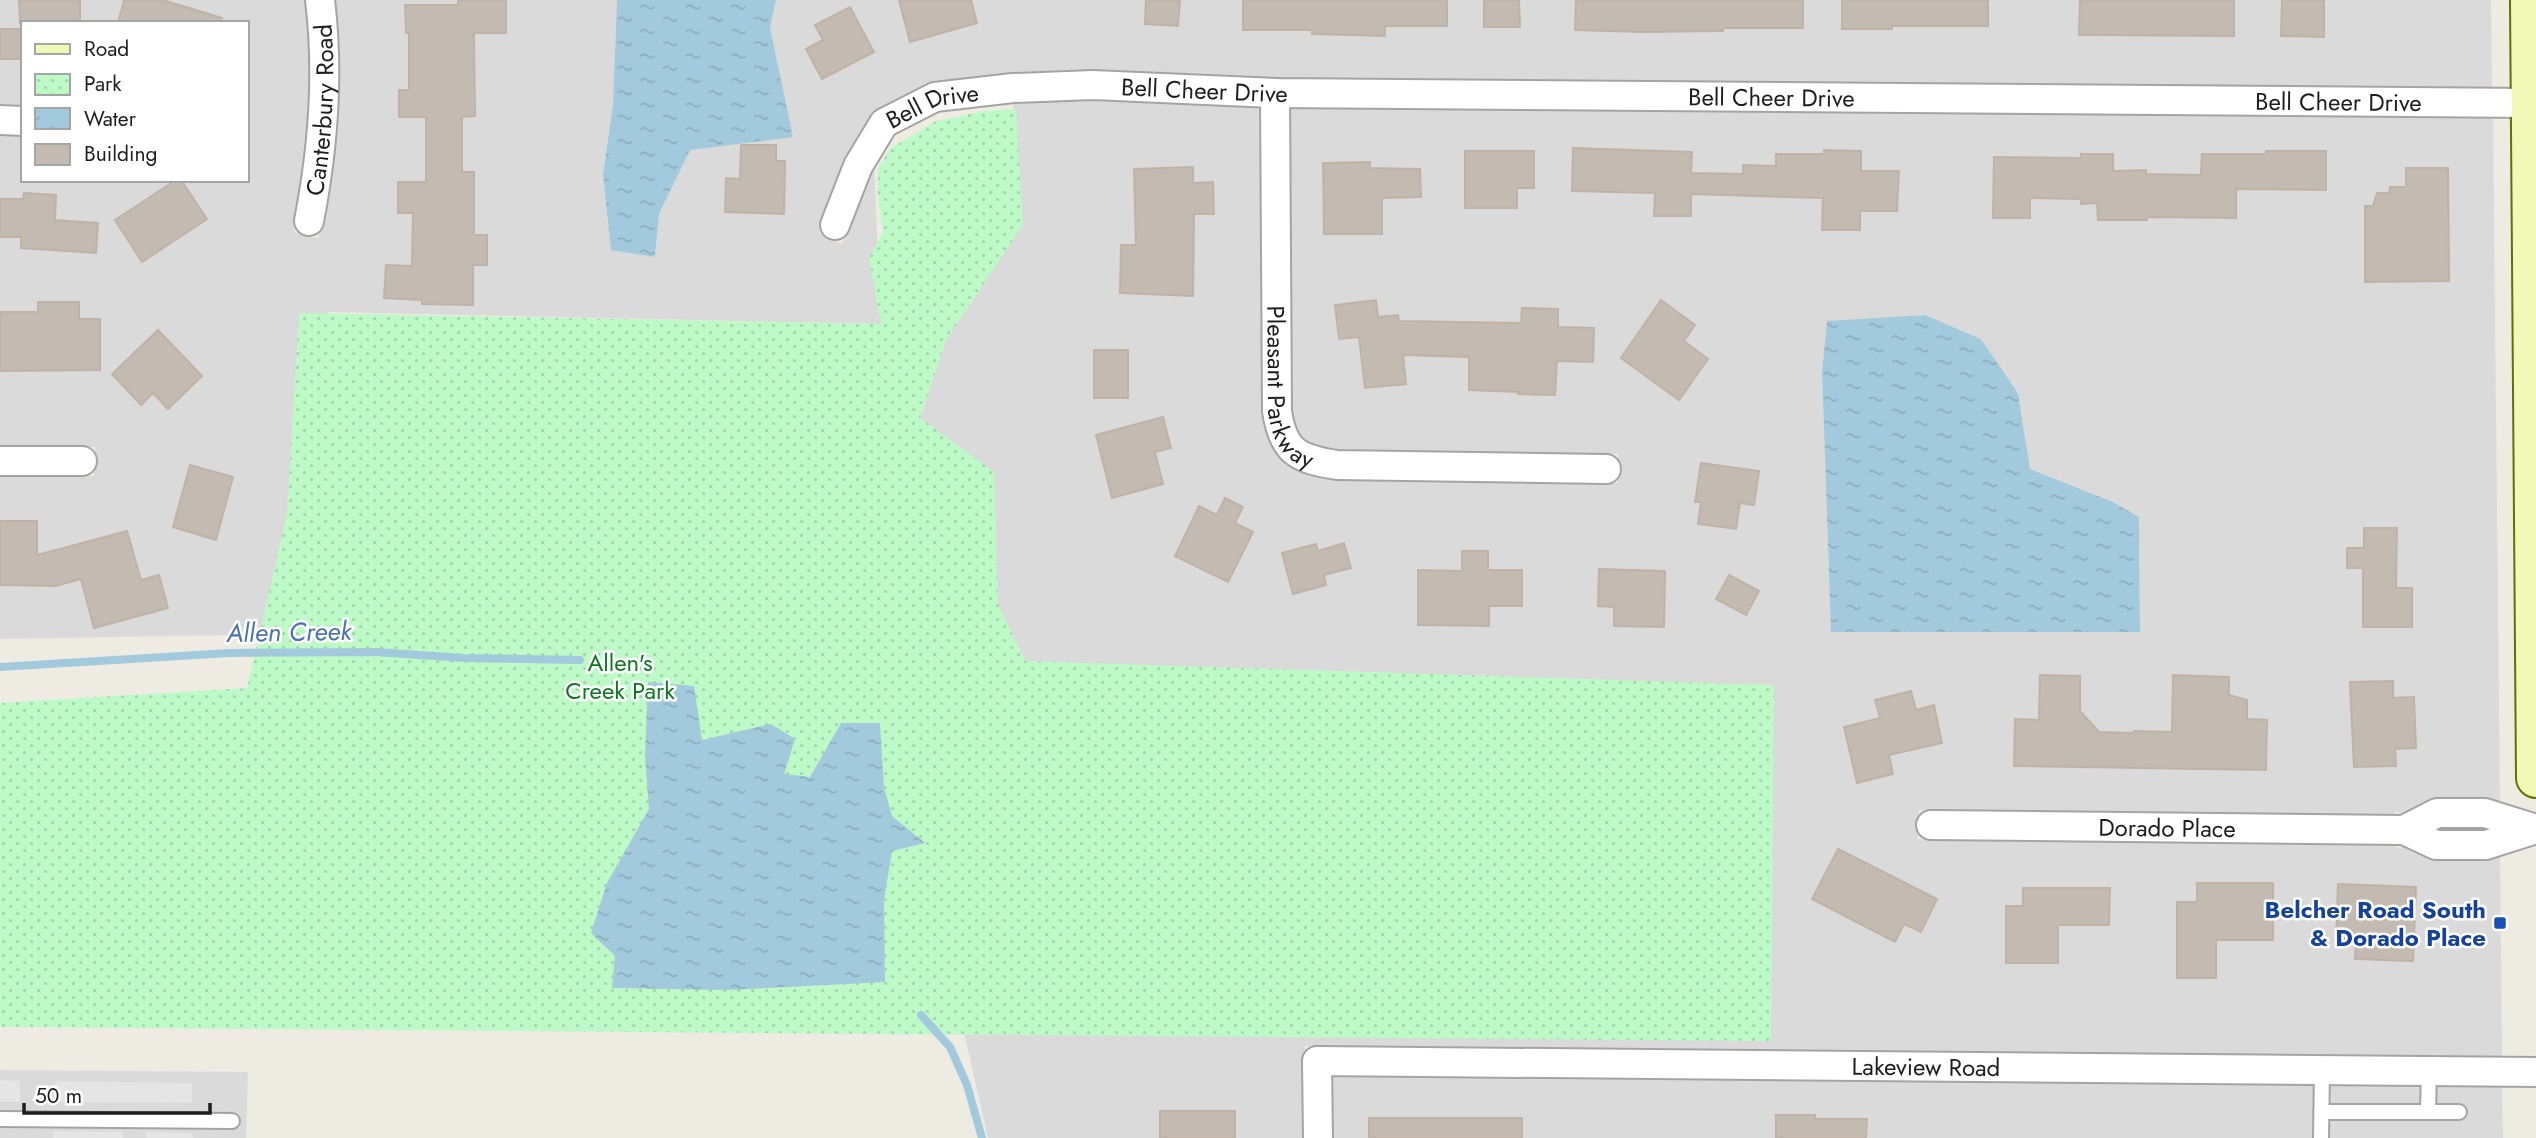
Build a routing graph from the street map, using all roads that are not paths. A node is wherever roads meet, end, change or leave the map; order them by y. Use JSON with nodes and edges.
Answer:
{"nodes":[{"id":1,"x":320,"y":0,"type":"edge"},
{"id":2,"x":2530,"y":0,"type":"edge"},
{"id":3,"x":1013,"y":88,"type":"joint"},
{"id":4,"x":1275,"y":93,"type":"junction"},
{"id":5,"x":2531,"y":103,"type":"junction"},
{"id":6,"x":0,"y":120,"type":"edge"},
{"id":7,"x":21,"y":121,"type":"edge"},
{"id":8,"x":309,"y":221,"type":"dead end"},
{"id":9,"x":835,"y":225,"type":"dead end"},
{"id":10,"x":0,"y":461,"type":"edge"},
{"id":11,"x":82,"y":461,"type":"dead end"},
{"id":12,"x":1606,"y":468,"type":"dead end"},
{"id":13,"x":2536,"y":736,"type":"edge"},
{"id":14,"x":2536,"y":778,"type":"edge"},
{"id":15,"x":1931,"y":825,"type":"dead end"},
{"id":16,"x":2536,"y":829,"type":"edge"},
{"id":17,"x":2322,"y":1069,"type":"junction"},
{"id":18,"x":2429,"y":1070,"type":"junction"},
{"id":19,"x":2536,"y":1072,"type":"edge"},
{"id":20,"x":2322,"y":1112,"type":"junction"},
{"id":21,"x":2428,"y":1112,"type":"junction"},
{"id":22,"x":2459,"y":1112,"type":"dead end"},
{"id":23,"x":0,"y":1119,"type":"edge"},
{"id":24,"x":232,"y":1121,"type":"dead end"},
{"id":25,"x":1318,"y":1138,"type":"edge"},
{"id":26,"x":2321,"y":1138,"type":"edge"}],
"edges":[{"from":1,"to":8,"type":"street","name":"Canterbury Road"},
{"from":2,"to":5,"type":"main road"},
{"from":3,"to":4,"type":"street","name":"Bell Cheer Drive"},
{"from":3,"to":9,"type":"street","name":"Bell Drive"},
{"from":4,"to":5,"type":"street","name":"Bell Cheer Drive"},
{"from":4,"to":12,"type":"street","name":"Pleasant Parkway"},
{"from":5,"to":13,"type":"main road"},
{"from":6,"to":7,"type":"street"},
{"from":10,"to":11,"type":"street"},
{"from":13,"to":14,"type":"main road"},
{"from":15,"to":16,"type":"street","name":"Dorado Place"},
{"from":17,"to":18,"type":"street","name":"Lakeview Road"},
{"from":17,"to":20,"type":"lane"},
{"from":17,"to":25,"type":"street","name":"Lakeview Road"},
{"from":18,"to":19,"type":"street","name":"Lakeview Road"},
{"from":18,"to":21,"type":"lane"},
{"from":20,"to":21,"type":"lane"},
{"from":20,"to":26,"type":"lane"},
{"from":21,"to":22,"type":"lane"},
{"from":23,"to":24,"type":"lane"}]}
